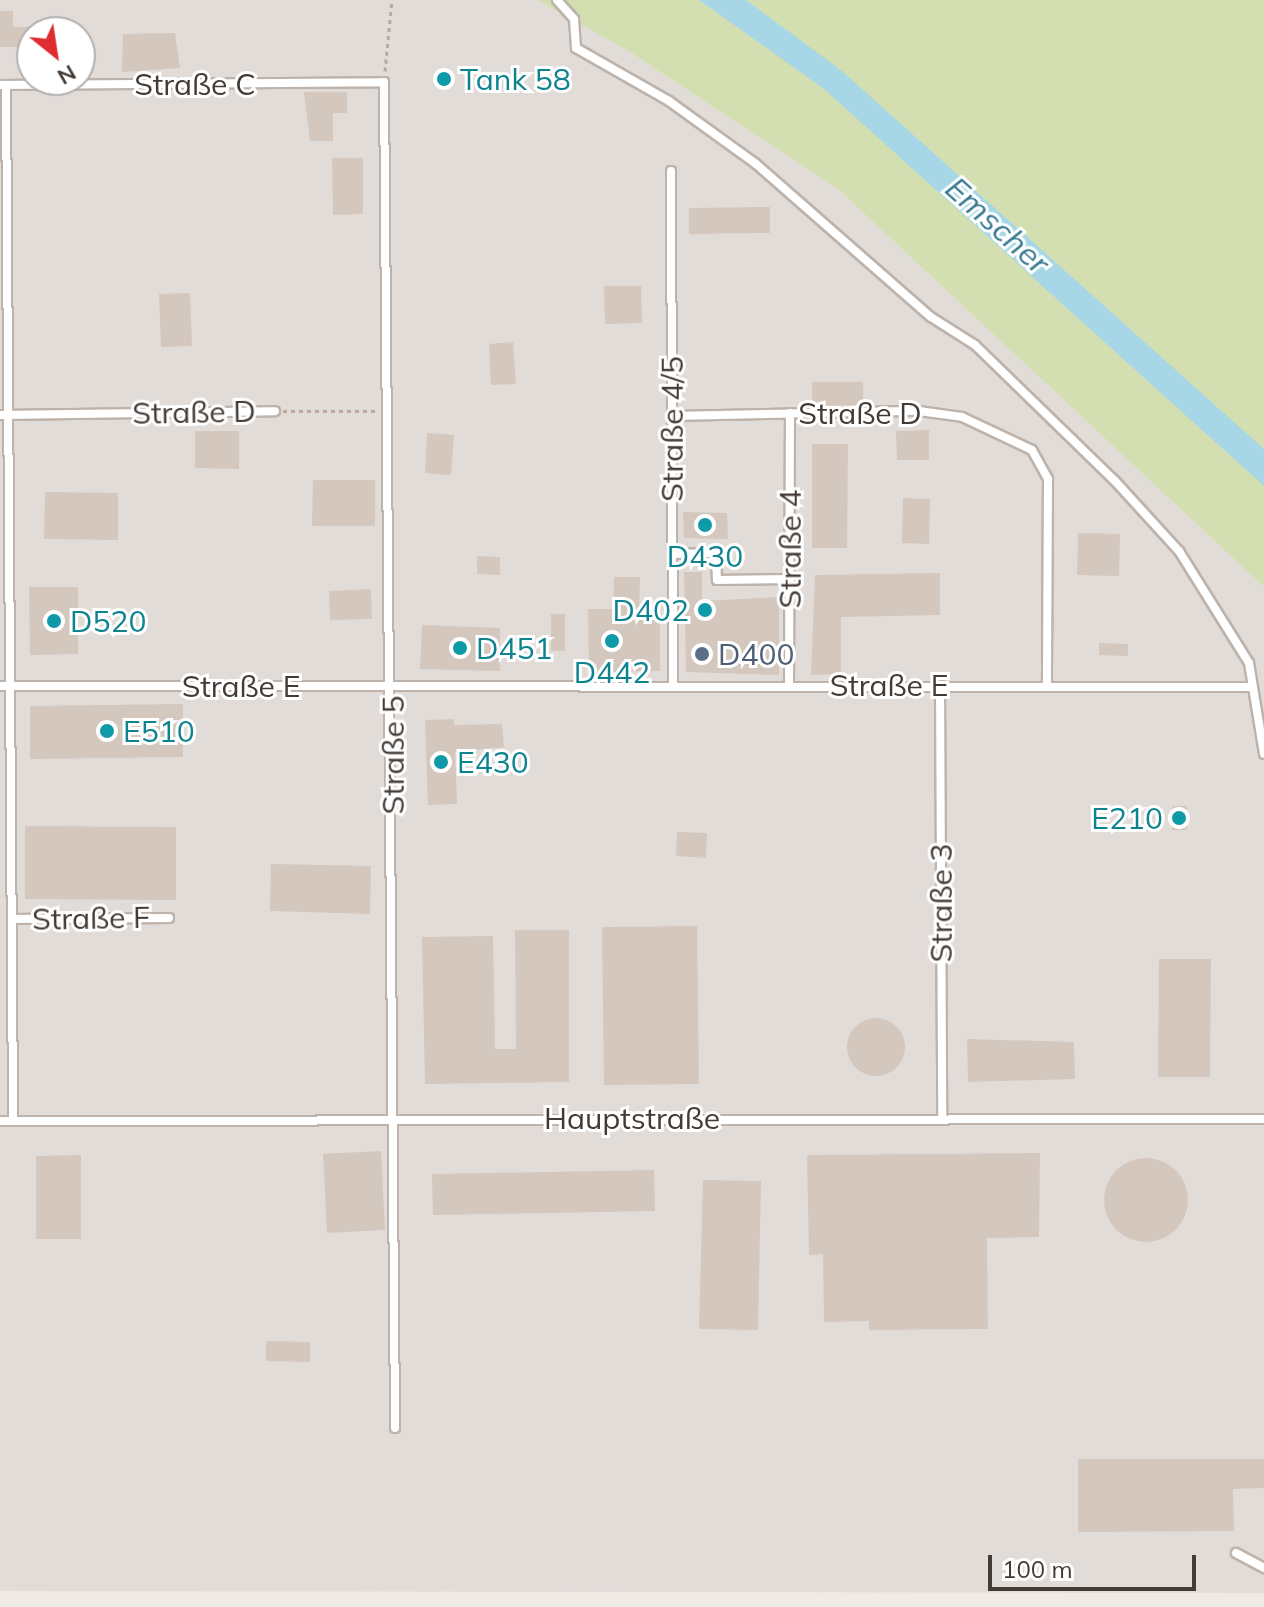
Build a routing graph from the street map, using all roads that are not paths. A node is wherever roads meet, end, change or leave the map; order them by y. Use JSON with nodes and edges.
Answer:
{"nodes":[{"id":1,"x":557,"y":0,"type":"edge"},
{"id":2,"x":384,"y":82,"type":"joint"},
{"id":3,"x":3,"y":85,"type":"edge"},
{"id":4,"x":671,"y":171,"type":"dead end"},
{"id":5,"x":275,"y":411,"type":"road end"},
{"id":6,"x":790,"y":413,"type":"junction"},
{"id":7,"x":3,"y":415,"type":"edge"},
{"id":8,"x":672,"y":416,"type":"junction"},
{"id":9,"x":672,"y":554,"type":"junction"},
{"id":10,"x":790,"y":579,"type":"junction"},
{"id":11,"x":11,"y":685,"type":"junction"},
{"id":12,"x":940,"y":685,"type":"junction"},
{"id":13,"x":1047,"y":685,"type":"junction"},
{"id":14,"x":0,"y":686,"type":"edge"},
{"id":15,"x":673,"y":686,"type":"junction"},
{"id":16,"x":789,"y":686,"type":"junction"},
{"id":17,"x":393,"y":687,"type":"junction"},
{"id":18,"x":1250,"y":687,"type":"junction"},
{"id":19,"x":1264,"y":754,"type":"edge"},
{"id":20,"x":169,"y":918,"type":"dead end"},
{"id":21,"x":12,"y":919,"type":"junction"},
{"id":22,"x":393,"y":1119,"type":"junction"},
{"id":23,"x":1264,"y":1119,"type":"edge"},
{"id":24,"x":942,"y":1120,"type":"junction"},
{"id":25,"x":0,"y":1121,"type":"edge"},
{"id":26,"x":13,"y":1121,"type":"junction"},
{"id":27,"x":395,"y":1428,"type":"dead end"},
{"id":28,"x":1236,"y":1553,"type":"dead end"},
{"id":29,"x":1264,"y":1568,"type":"edge"}],
"edges":[{"from":1,"to":18,"type":"lane"},
{"from":2,"to":3,"type":"lane","name":"Straße C"},
{"from":2,"to":17,"type":"lane","name":"Straße 5"},
{"from":3,"to":7,"type":"lane"},
{"from":4,"to":8,"type":"lane","name":"Straße 4/5"},
{"from":5,"to":7,"type":"lane","name":"Straße D"},
{"from":6,"to":8,"type":"lane","name":"Straße D"},
{"from":6,"to":10,"type":"lane","name":"Straße 4"},
{"from":6,"to":13,"type":"lane","name":"Straße D"},
{"from":7,"to":11,"type":"lane"},
{"from":8,"to":9,"type":"lane","name":"Straße 4/5"},
{"from":9,"to":10,"type":"lane"},
{"from":9,"to":15,"type":"lane","name":"Straße 4/5"},
{"from":10,"to":16,"type":"lane","name":"Straße 4"},
{"from":11,"to":14,"type":"lane","name":"Straße E"},
{"from":11,"to":17,"type":"lane","name":"Straße E"},
{"from":11,"to":21,"type":"lane"},
{"from":12,"to":13,"type":"lane","name":"Straße E"},
{"from":12,"to":16,"type":"lane","name":"Straße E"},
{"from":12,"to":24,"type":"lane","name":"Straße 3"},
{"from":13,"to":18,"type":"lane","name":"Straße E"},
{"from":15,"to":16,"type":"lane","name":"Straße E"},
{"from":15,"to":17,"type":"lane","name":"Straße E"},
{"from":17,"to":22,"type":"lane","name":"Straße 5"},
{"from":18,"to":19,"type":"lane"},
{"from":20,"to":21,"type":"lane","name":"Straße F"},
{"from":21,"to":26,"type":"lane"},
{"from":22,"to":24,"type":"lane","name":"Hauptstraße"},
{"from":22,"to":26,"type":"lane","name":"Hauptstraße"},
{"from":22,"to":27,"type":"lane","name":"Straße 5"},
{"from":23,"to":24,"type":"lane","name":"Hauptstraße"},
{"from":25,"to":26,"type":"lane","name":"Hauptstraße"},
{"from":28,"to":29,"type":"lane"}]}
